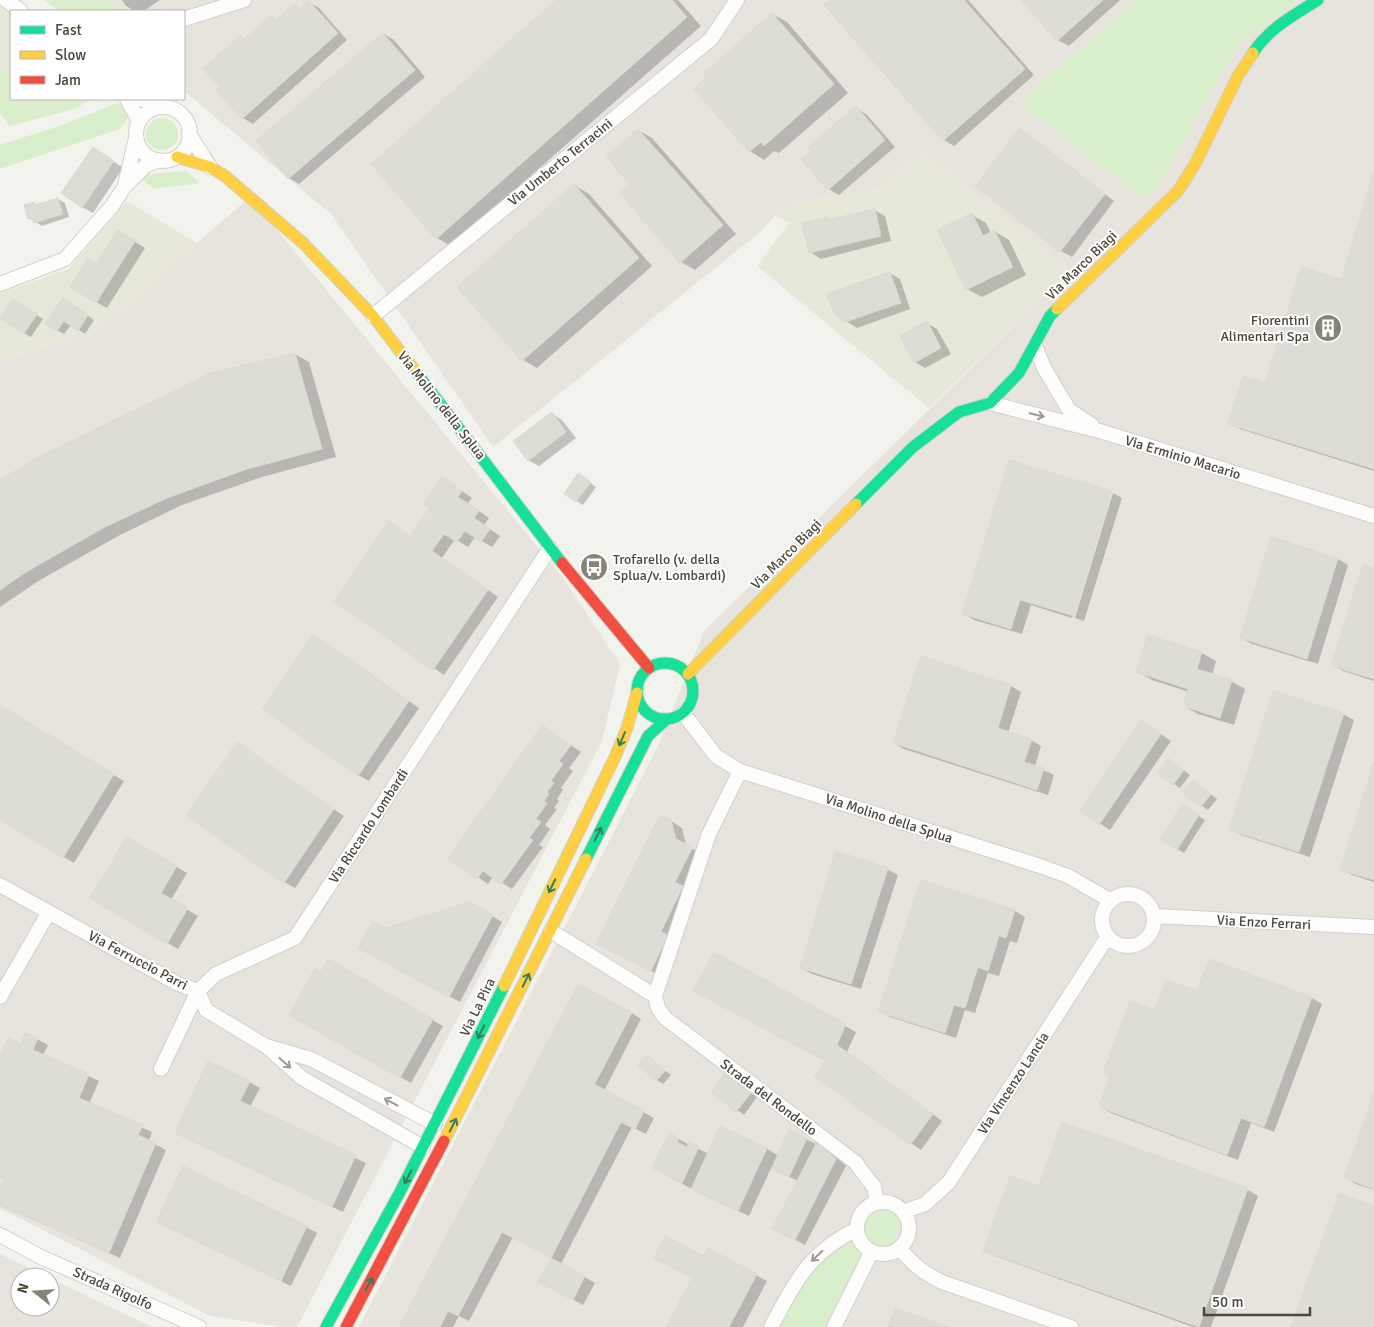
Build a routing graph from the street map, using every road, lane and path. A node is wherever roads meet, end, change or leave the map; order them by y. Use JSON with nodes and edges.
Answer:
{"nodes":[{"id":1,"x":6,"y":0,"type":"edge"},
{"id":2,"x":20,"y":0,"type":"edge"},
{"id":3,"x":244,"y":0,"type":"edge"},
{"id":4,"x":737,"y":0,"type":"edge"},
{"id":5,"x":1318,"y":0,"type":"edge"},
{"id":6,"x":20,"y":10,"type":"edge"},
{"id":7,"x":31,"y":10,"type":"edge"},
{"id":8,"x":185,"y":19,"type":"edge"},
{"id":9,"x":128,"y":100,"type":"edge"},
{"id":10,"x":143,"y":100,"type":"edge"},
{"id":11,"x":160,"y":107,"type":"junction"},
{"id":12,"x":139,"y":121,"type":"junction"},
{"id":13,"x":189,"y":134,"type":"junction"},
{"id":14,"x":136,"y":138,"type":"junction"},
{"id":15,"x":177,"y":157,"type":"junction"},
{"id":16,"x":159,"y":160,"type":"junction"},
{"id":17,"x":210,"y":167,"type":"junction"},
{"id":18,"x":125,"y":186,"type":"junction"},
{"id":19,"x":0,"y":284,"type":"edge"},
{"id":20,"x":373,"y":316,"type":"junction"},
{"id":21,"x":1035,"y":346,"type":"junction"},
{"id":22,"x":990,"y":403,"type":"junction"},
{"id":23,"x":1104,"y":432,"type":"junction"},
{"id":24,"x":1374,"y":516,"type":"edge"},
{"id":25,"x":550,"y":548,"type":"junction"},
{"id":26,"x":649,"y":668,"type":"junction"},
{"id":27,"x":688,"y":674,"type":"junction"},
{"id":28,"x":637,"y":693,"type":"junction"},
{"id":29,"x":683,"y":713,"type":"junction"},
{"id":30,"x":666,"y":720,"type":"junction"},
{"id":31,"x":740,"y":770,"type":"junction"},
{"id":32,"x":0,"y":885,"type":"edge"},
{"id":33,"x":1111,"y":901,"type":"junction"},
{"id":34,"x":49,"y":912,"type":"junction"},
{"id":35,"x":1154,"y":916,"type":"junction"},
{"id":36,"x":1374,"y":927,"type":"edge"},
{"id":37,"x":551,"y":931,"type":"junction"},
{"id":38,"x":1108,"y":936,"type":"junction"},
{"id":39,"x":198,"y":991,"type":"junction"},
{"id":40,"x":655,"y":996,"type":"junction"},
{"id":41,"x":0,"y":997,"type":"edge"},
{"id":42,"x":266,"y":1046,"type":"junction"},
{"id":43,"x":161,"y":1070,"type":"dead end"},
{"id":44,"x":355,"y":1082,"type":"junction"},
{"id":45,"x":345,"y":1102,"type":"junction"},
{"id":46,"x":435,"y":1124,"type":"junction"},
{"id":47,"x":423,"y":1147,"type":"junction"},
{"id":48,"x":877,"y":1202,"type":"junction"},
{"id":49,"x":903,"y":1212,"type":"junction"},
{"id":50,"x":857,"y":1229,"type":"junction"},
{"id":51,"x":0,"y":1235,"type":"edge"},
{"id":52,"x":899,"y":1248,"type":"junction"},
{"id":53,"x":872,"y":1252,"type":"junction"},
{"id":54,"x":199,"y":1327,"type":"edge"},
{"id":55,"x":326,"y":1327,"type":"edge"},
{"id":56,"x":346,"y":1327,"type":"edge"},
{"id":57,"x":771,"y":1327,"type":"edge"},
{"id":58,"x":834,"y":1327,"type":"edge"},
{"id":59,"x":1071,"y":1327,"type":"edge"}],
"edges":[{"from":1,"to":6,"type":"street"},
{"from":2,"to":7,"type":"street"},
{"from":3,"to":8,"type":"street"},
{"from":4,"to":20,"type":"street","name":"Via Umberto Terracini"},
{"from":5,"to":21,"type":"street","name":"Via Marco Biagi"},
{"from":9,"to":12,"type":"street"},
{"from":10,"to":11,"type":"street"},
{"from":11,"to":12,"type":"street"},
{"from":11,"to":13,"type":"street"},
{"from":12,"to":14,"type":"street"},
{"from":13,"to":15,"type":"street"},
{"from":13,"to":17,"type":"street","name":"Via Molino della Splua"},
{"from":14,"to":16,"type":"street"},
{"from":14,"to":18,"type":"street"},
{"from":15,"to":16,"type":"street"},
{"from":15,"to":17,"type":"street","name":"Via Molino della Splua"},
{"from":16,"to":18,"type":"street"},
{"from":17,"to":20,"type":"street","name":"Via Molino della Splua"},
{"from":18,"to":19,"type":"street"},
{"from":20,"to":25,"type":"street","name":"Via Molino della Splua"},
{"from":21,"to":22,"type":"street","name":"Via Marco Biagi"},
{"from":21,"to":23,"type":"street"},
{"from":22,"to":23,"type":"street","name":"Via Erminio Macario","one_way":true},
{"from":22,"to":27,"type":"street","name":"Via Marco Biagi"},
{"from":23,"to":24,"type":"street","name":"Via Erminio Macario"},
{"from":25,"to":26,"type":"street","name":"Via Molino della Splua"},
{"from":25,"to":39,"type":"street","name":"Via Riccardo Lombardi"},
{"from":26,"to":27,"type":"street"},
{"from":26,"to":28,"type":"street"},
{"from":27,"to":29,"type":"street"},
{"from":28,"to":30,"type":"street"},
{"from":28,"to":46,"type":"street","name":"Via La Pira","one_way":true},
{"from":29,"to":30,"type":"street"},
{"from":29,"to":31,"type":"street","name":"Via Molino della Splua"},
{"from":37,"to":30,"type":"street","one_way":true},
{"from":31,"to":33,"type":"street","name":"Via Molino della Splua"},
{"from":31,"to":40,"type":"street"},
{"from":32,"to":34,"type":"street","name":"Via Ferruccio Parri"},
{"from":33,"to":35,"type":"street"},
{"from":33,"to":38,"type":"street"},
{"from":34,"to":39,"type":"street","name":"Via Ferruccio Parri"},
{"from":34,"to":41,"type":"street"},
{"from":35,"to":36,"type":"street","name":"Via Enzo Ferrari"},
{"from":35,"to":38,"type":"street"},
{"from":37,"to":40,"type":"street"},
{"from":56,"to":37,"type":"street","one_way":true},
{"from":38,"to":49,"type":"street","name":"Via Vincenzo Lancia"},
{"from":39,"to":42,"type":"street","name":"Via Ferruccio Parri"},
{"from":39,"to":43,"type":"street","name":"Via Riccardo Lombardi"},
{"from":40,"to":48,"type":"street","name":"Strada del Rondello"},
{"from":42,"to":44,"type":"street"},
{"from":42,"to":45,"type":"street","one_way":true},
{"from":44,"to":45,"type":"street"},
{"from":46,"to":44,"type":"street","one_way":true},
{"from":45,"to":47,"type":"street"},
{"from":46,"to":47,"type":"street","name":"Via La Pira"},
{"from":47,"to":55,"type":"street","name":"Via La Pira","one_way":true},
{"from":48,"to":49,"type":"street"},
{"from":48,"to":50,"type":"street"},
{"from":49,"to":52,"type":"street"},
{"from":50,"to":53,"type":"street"},
{"from":50,"to":57,"type":"street","one_way":true},
{"from":51,"to":54,"type":"street","name":"Strada Rigolfo"},
{"from":52,"to":53,"type":"street"},
{"from":52,"to":59,"type":"street"},
{"from":53,"to":58,"type":"street"}]}
